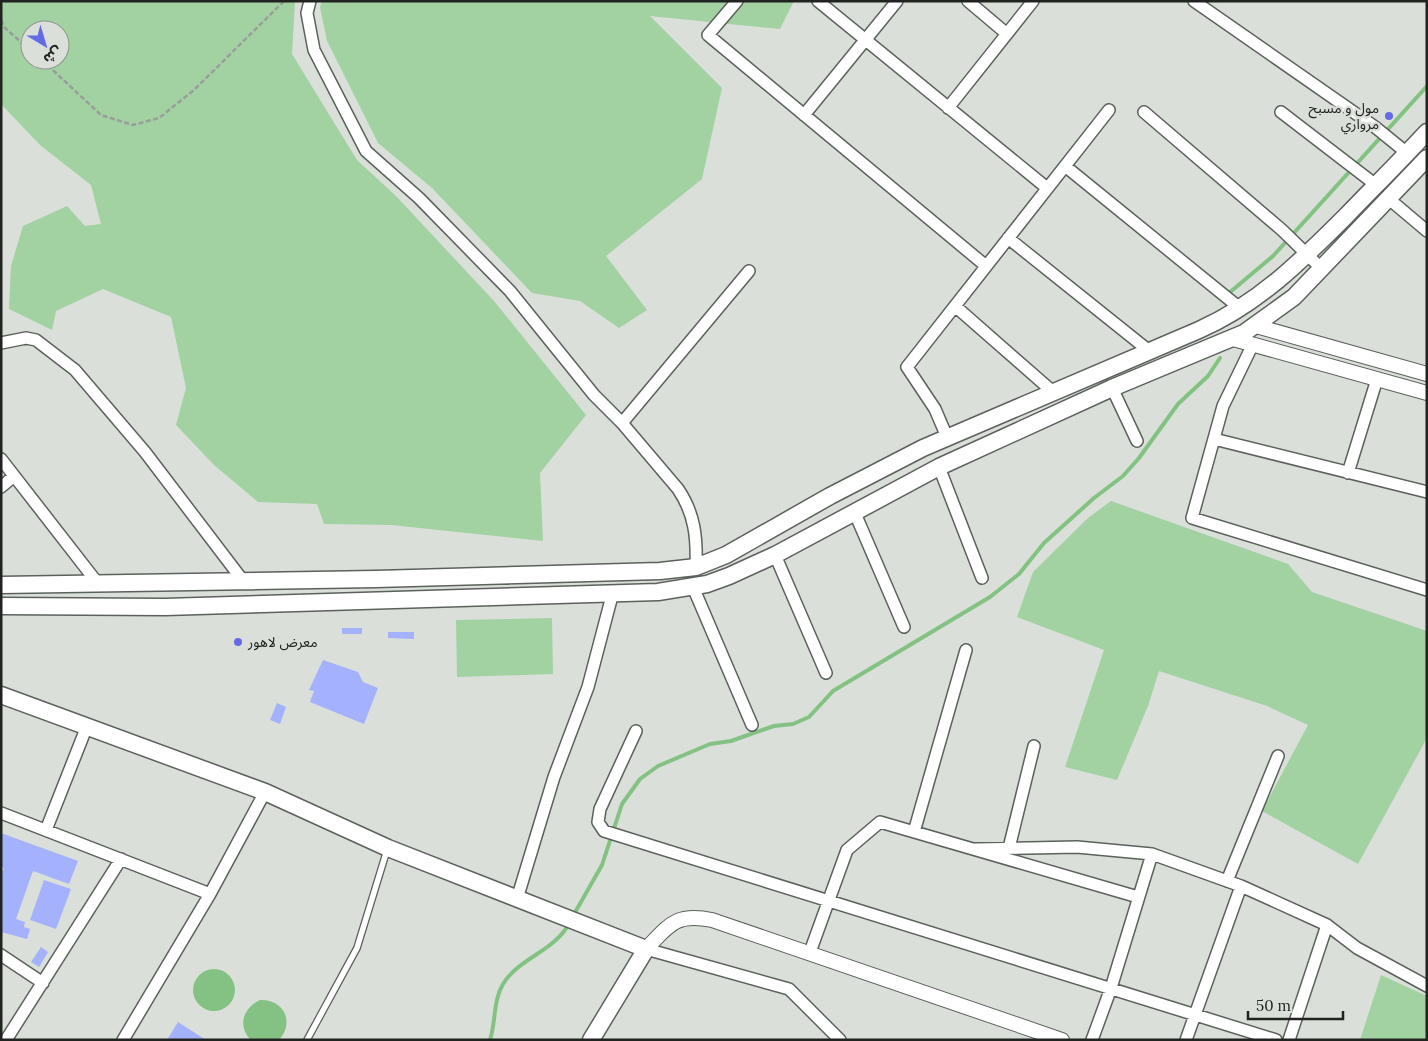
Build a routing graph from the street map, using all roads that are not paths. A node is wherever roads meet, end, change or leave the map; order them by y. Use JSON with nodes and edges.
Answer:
{"nodes":[{"id":1,"x":310,"y":1,"type":"edge"},
{"id":2,"x":737,"y":1,"type":"edge"},
{"id":3,"x":818,"y":1,"type":"edge"},
{"id":4,"x":897,"y":1,"type":"edge"},
{"id":5,"x":968,"y":1,"type":"edge"},
{"id":6,"x":1033,"y":1,"type":"edge"},
{"id":7,"x":1194,"y":1,"type":"edge"},
{"id":8,"x":1007,"y":34,"type":"junction"},
{"id":9,"x":865,"y":40,"type":"junction"},
{"id":10,"x":948,"y":108,"type":"junction"},
{"id":11,"x":1109,"y":110,"type":"dead end"},
{"id":12,"x":1144,"y":112,"type":"dead end"},
{"id":13,"x":1281,"y":112,"type":"dead end"},
{"id":14,"x":804,"y":115,"type":"junction"},
{"id":15,"x":1427,"y":132,"type":"edge"},
{"id":16,"x":1407,"y":153,"type":"junction"},
{"id":17,"x":1427,"y":158,"type":"edge"},
{"id":18,"x":1065,"y":166,"type":"junction"},
{"id":19,"x":1376,"y":185,"type":"junction"},
{"id":20,"x":1047,"y":188,"type":"junction"},
{"id":21,"x":1389,"y":199,"type":"junction"},
{"id":22,"x":1427,"y":231,"type":"edge"},
{"id":23,"x":1008,"y":238,"type":"junction"},
{"id":24,"x":1303,"y":250,"type":"junction"},
{"id":25,"x":986,"y":266,"type":"junction"},
{"id":26,"x":1322,"y":269,"type":"junction"},
{"id":27,"x":749,"y":271,"type":"dead end"},
{"id":28,"x":955,"y":306,"type":"junction"},
{"id":29,"x":1240,"y":309,"type":"junction"},
{"id":30,"x":1256,"y":326,"type":"junction"},
{"id":31,"x":1233,"y":339,"type":"junction"},
{"id":32,"x":1,"y":342,"type":"edge"},
{"id":33,"x":1254,"y":344,"type":"junction"},
{"id":34,"x":1148,"y":350,"type":"junction"},
{"id":35,"x":1408,"y":369,"type":"junction"},
{"id":36,"x":1427,"y":374,"type":"edge"},
{"id":37,"x":1377,"y":379,"type":"junction"},
{"id":38,"x":1403,"y":386,"type":"junction"},
{"id":39,"x":1112,"y":388,"type":"junction"},
{"id":40,"x":1052,"y":392,"type":"junction"},
{"id":41,"x":1427,"y":393,"type":"edge"},
{"id":42,"x":622,"y":422,"type":"junction"},
{"id":43,"x":948,"y":437,"type":"junction"},
{"id":44,"x":1214,"y":439,"type":"junction"},
{"id":45,"x":1137,"y":441,"type":"dead end"},
{"id":46,"x":958,"y":458,"type":"junction"},
{"id":47,"x":1,"y":459,"type":"edge"},
{"id":48,"x":938,"y":467,"type":"junction"},
{"id":49,"x":1348,"y":473,"type":"junction"},
{"id":50,"x":14,"y":476,"type":"junction"},
{"id":51,"x":1,"y":487,"type":"edge"},
{"id":52,"x":1427,"y":492,"type":"edge"},
{"id":53,"x":854,"y":511,"type":"junction"},
{"id":54,"x":775,"y":555,"type":"junction"},
{"id":55,"x":696,"y":567,"type":"junction"},
{"id":56,"x":982,"y":578,"type":"dead end"},
{"id":57,"x":376,"y":579,"type":"junction"},
{"id":58,"x":244,"y":582,"type":"junction"},
{"id":59,"x":1,"y":585,"type":"edge"},
{"id":60,"x":99,"y":585,"type":"junction"},
{"id":61,"x":693,"y":587,"type":"junction"},
{"id":62,"x":1427,"y":590,"type":"edge"},
{"id":63,"x":613,"y":592,"type":"junction"},
{"id":64,"x":375,"y":601,"type":"junction"},
{"id":65,"x":1,"y":606,"type":"edge"},
{"id":66,"x":904,"y":627,"type":"dead end"},
{"id":67,"x":966,"y":650,"type":"dead end"},
{"id":68,"x":826,"y":673,"type":"dead end"},
{"id":69,"x":1,"y":695,"type":"edge"},
{"id":70,"x":752,"y":725,"type":"dead end"},
{"id":71,"x":87,"y":726,"type":"junction"},
{"id":72,"x":636,"y":730,"type":"dead end"},
{"id":73,"x":1034,"y":746,"type":"dead end"},
{"id":74,"x":1278,"y":756,"type":"dead end"},
{"id":75,"x":265,"y":792,"type":"junction"},
{"id":76,"x":1,"y":813,"type":"edge"},
{"id":77,"x":46,"y":830,"type":"junction"},
{"id":78,"x":914,"y":832,"type":"junction"},
{"id":79,"x":388,"y":848,"type":"junction"},
{"id":80,"x":1009,"y":848,"type":"junction"},
{"id":81,"x":975,"y":849,"type":"junction"},
{"id":82,"x":1152,"y":854,"type":"junction"},
{"id":83,"x":121,"y":859,"type":"junction"},
{"id":84,"x":1227,"y":881,"type":"junction"},
{"id":85,"x":1242,"y":886,"type":"junction"},
{"id":86,"x":210,"y":894,"type":"junction"},
{"id":87,"x":1138,"y":897,"type":"junction"},
{"id":88,"x":516,"y":899,"type":"junction"},
{"id":89,"x":828,"y":900,"type":"junction"},
{"id":90,"x":1327,"y":924,"type":"junction"},
{"id":91,"x":646,"y":949,"type":"junction"},
{"id":92,"x":810,"y":952,"type":"junction"},
{"id":93,"x":1,"y":955,"type":"edge"},
{"id":94,"x":42,"y":983,"type":"junction"},
{"id":95,"x":1427,"y":986,"type":"edge"},
{"id":96,"x":1111,"y":988,"type":"junction"},
{"id":97,"x":1196,"y":1016,"type":"junction"},
{"id":98,"x":6,"y":1040,"type":"edge"},
{"id":99,"x":123,"y":1040,"type":"edge"},
{"id":100,"x":306,"y":1040,"type":"edge"},
{"id":101,"x":591,"y":1040,"type":"edge"},
{"id":102,"x":840,"y":1040,"type":"edge"},
{"id":103,"x":1062,"y":1040,"type":"edge"},
{"id":104,"x":1092,"y":1040,"type":"edge"},
{"id":105,"x":1186,"y":1040,"type":"edge"},
{"id":106,"x":1276,"y":1040,"type":"edge"},
{"id":107,"x":1289,"y":1040,"type":"edge"}],
"edges":[{"from":1,"to":42,"type":"street"},
{"from":2,"to":14,"type":"street"},
{"from":3,"to":9,"type":"street"},
{"from":4,"to":9,"type":"street"},
{"from":5,"to":8,"type":"street"},
{"from":6,"to":8,"type":"street"},
{"from":7,"to":16,"type":"street"},
{"from":8,"to":10,"type":"street"},
{"from":9,"to":10,"type":"street"},
{"from":9,"to":14,"type":"street"},
{"from":10,"to":20,"type":"street"},
{"from":11,"to":18,"type":"street"},
{"from":12,"to":24,"type":"street"},
{"from":13,"to":19,"type":"street"},
{"from":14,"to":25,"type":"street"},
{"from":15,"to":16,"type":"main road"},
{"from":16,"to":19,"type":"main road"},
{"from":17,"to":21,"type":"main road"},
{"from":18,"to":20,"type":"street"},
{"from":18,"to":29,"type":"street"},
{"from":19,"to":24,"type":"main road"},
{"from":20,"to":23,"type":"street"},
{"from":21,"to":22,"type":"street"},
{"from":21,"to":26,"type":"main road"},
{"from":23,"to":25,"type":"street"},
{"from":23,"to":34,"type":"street"},
{"from":24,"to":26,"type":"street"},
{"from":24,"to":29,"type":"main road"},
{"from":25,"to":28,"type":"street"},
{"from":26,"to":30,"type":"main road"},
{"from":27,"to":42,"type":"street"},
{"from":28,"to":40,"type":"street"},
{"from":28,"to":43,"type":"street"},
{"from":29,"to":34,"type":"main road"},
{"from":30,"to":31,"type":"main road"},
{"from":30,"to":35,"type":"street"},
{"from":31,"to":33,"type":"street"},
{"from":31,"to":39,"type":"main road"},
{"from":32,"to":58,"type":"street"},
{"from":33,"to":37,"type":"street"},
{"from":33,"to":44,"type":"street"},
{"from":34,"to":40,"type":"main road"},
{"from":35,"to":36,"type":"street"},
{"from":35,"to":38,"type":"street"},
{"from":37,"to":38,"type":"street"},
{"from":37,"to":49,"type":"street"},
{"from":38,"to":41,"type":"street"},
{"from":39,"to":45,"type":"street"},
{"from":39,"to":46,"type":"main road"},
{"from":40,"to":43,"type":"main road"},
{"from":42,"to":55,"type":"street"},
{"from":43,"to":46,"type":"main road"},
{"from":43,"to":55,"type":"main road"},
{"from":44,"to":49,"type":"street"},
{"from":44,"to":62,"type":"street"},
{"from":46,"to":48,"type":"main road"},
{"from":47,"to":50,"type":"street"},
{"from":48,"to":53,"type":"main road"},
{"from":48,"to":56,"type":"street"},
{"from":49,"to":52,"type":"street"},
{"from":50,"to":51,"type":"street"},
{"from":50,"to":60,"type":"street"},
{"from":53,"to":54,"type":"main road"},
{"from":53,"to":66,"type":"street"},
{"from":54,"to":61,"type":"main road"},
{"from":54,"to":68,"type":"street"},
{"from":55,"to":57,"type":"main road"},
{"from":57,"to":58,"type":"main road"},
{"from":57,"to":64,"type":"main road"},
{"from":58,"to":60,"type":"main road"},
{"from":59,"to":60,"type":"main road"},
{"from":61,"to":63,"type":"main road"},
{"from":61,"to":70,"type":"street"},
{"from":63,"to":64,"type":"main road"},
{"from":63,"to":88,"type":"street"},
{"from":64,"to":65,"type":"main road"},
{"from":67,"to":78,"type":"street"},
{"from":69,"to":71,"type":"main road"},
{"from":71,"to":75,"type":"main road"},
{"from":71,"to":77,"type":"street"},
{"from":72,"to":89,"type":"street"},
{"from":73,"to":80,"type":"street"},
{"from":74,"to":84,"type":"street"},
{"from":75,"to":79,"type":"main road"},
{"from":75,"to":86,"type":"street"},
{"from":76,"to":77,"type":"street"},
{"from":77,"to":83,"type":"street"},
{"from":78,"to":81,"type":"street"},
{"from":78,"to":89,"type":"street"},
{"from":79,"to":88,"type":"main road"},
{"from":79,"to":100,"type":"lane"},
{"from":80,"to":81,"type":"street"},
{"from":80,"to":82,"type":"street"},
{"from":81,"to":87,"type":"street"},
{"from":82,"to":84,"type":"street"},
{"from":82,"to":87,"type":"street"},
{"from":83,"to":86,"type":"street"},
{"from":83,"to":94,"type":"street"},
{"from":84,"to":85,"type":"street"},
{"from":85,"to":90,"type":"street"},
{"from":85,"to":97,"type":"street"},
{"from":86,"to":99,"type":"street"},
{"from":87,"to":96,"type":"street"},
{"from":88,"to":91,"type":"main road"},
{"from":89,"to":92,"type":"street"},
{"from":89,"to":96,"type":"street"},
{"from":90,"to":95,"type":"street"},
{"from":90,"to":107,"type":"street"},
{"from":91,"to":92,"type":"street"},
{"from":91,"to":101,"type":"main road"},
{"from":91,"to":102,"type":"street"},
{"from":92,"to":103,"type":"street"},
{"from":93,"to":94,"type":"street"},
{"from":94,"to":98,"type":"street"},
{"from":96,"to":97,"type":"street"},
{"from":96,"to":104,"type":"street"},
{"from":97,"to":105,"type":"street"},
{"from":97,"to":106,"type":"street"}]}
